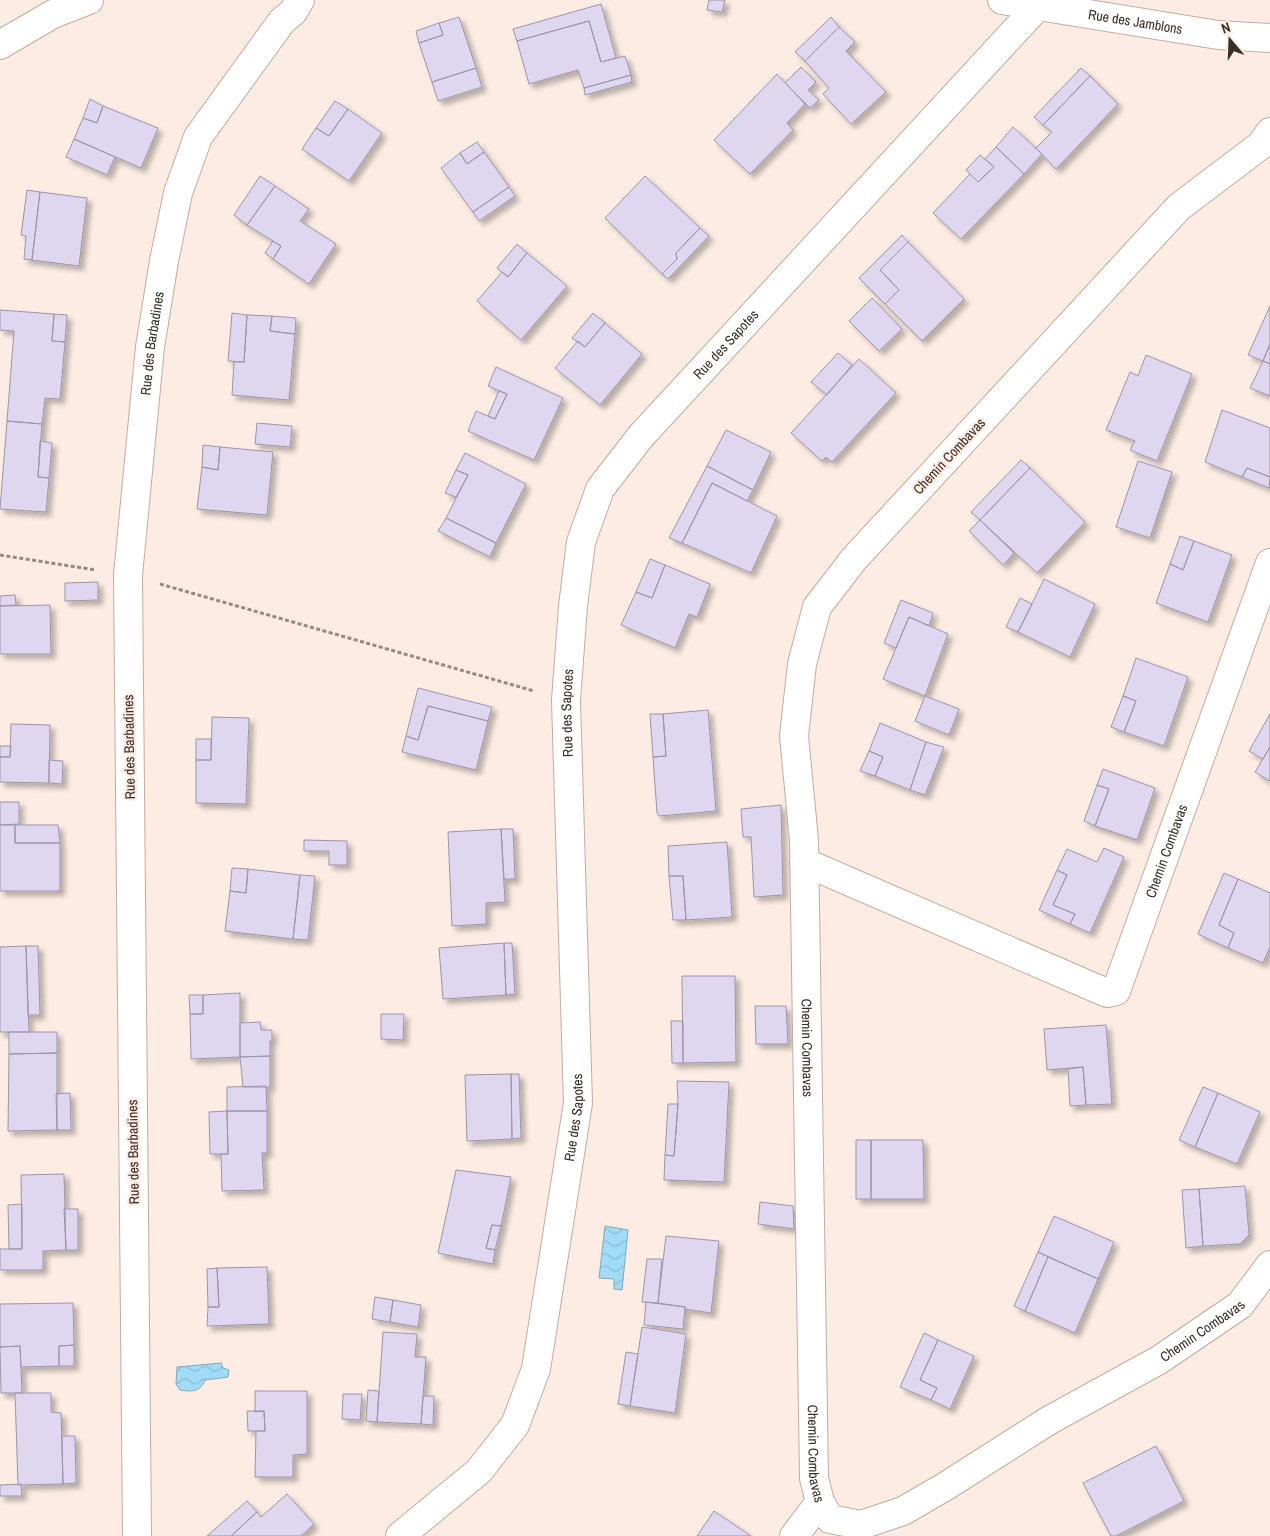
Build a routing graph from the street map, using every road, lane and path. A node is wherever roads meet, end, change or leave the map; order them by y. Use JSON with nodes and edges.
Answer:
{"nodes":[{"id":1,"x":89,"y":0,"type":"edge"},
{"id":2,"x":300,"y":0,"type":"edge"},
{"id":3,"x":1002,"y":0,"type":"edge"},
{"id":4,"x":1039,"y":3,"type":"edge"},
{"id":5,"x":1270,"y":38,"type":"edge"},
{"id":6,"x":0,"y":45,"type":"edge"},
{"id":7,"x":1270,"y":132,"type":"edge"},
{"id":8,"x":0,"y":555,"type":"edge"},
{"id":9,"x":1270,"y":563,"type":"edge"},
{"id":10,"x":128,"y":575,"type":"junction"},
{"id":11,"x":566,"y":700,"type":"junction"},
{"id":12,"x":804,"y":862,"type":"junction"},
{"id":13,"x":1270,"y":1265,"type":"edge"},
{"id":14,"x":820,"y":1502,"type":"junction"},
{"id":15,"x":137,"y":1536,"type":"edge"},
{"id":16,"x":400,"y":1536,"type":"edge"},
{"id":17,"x":794,"y":1536,"type":"edge"}],
"edges":[{"from":1,"to":6,"type":"street"},
{"from":2,"to":10,"type":"street","name":"Rue des Barbadines"},
{"from":3,"to":4,"type":"street","name":"Rue des Jamblons"},
{"from":4,"to":5,"type":"street","name":"Rue des Jamblons"},
{"from":4,"to":11,"type":"street","name":"Rue des Sapotes"},
{"from":7,"to":12,"type":"street","name":"Chemin Combavas"},
{"from":8,"to":10,"type":"path"},
{"from":9,"to":12,"type":"street","name":"Chemin Combavas"},
{"from":10,"to":11,"type":"path"},
{"from":10,"to":15,"type":"street","name":"Rue des Barbadines"},
{"from":11,"to":16,"type":"street","name":"Rue des Sapotes"},
{"from":12,"to":14,"type":"street","name":"Chemin Combavas"},
{"from":13,"to":14,"type":"street","name":"Chemin Combavas"},
{"from":14,"to":17,"type":"street"}]}
